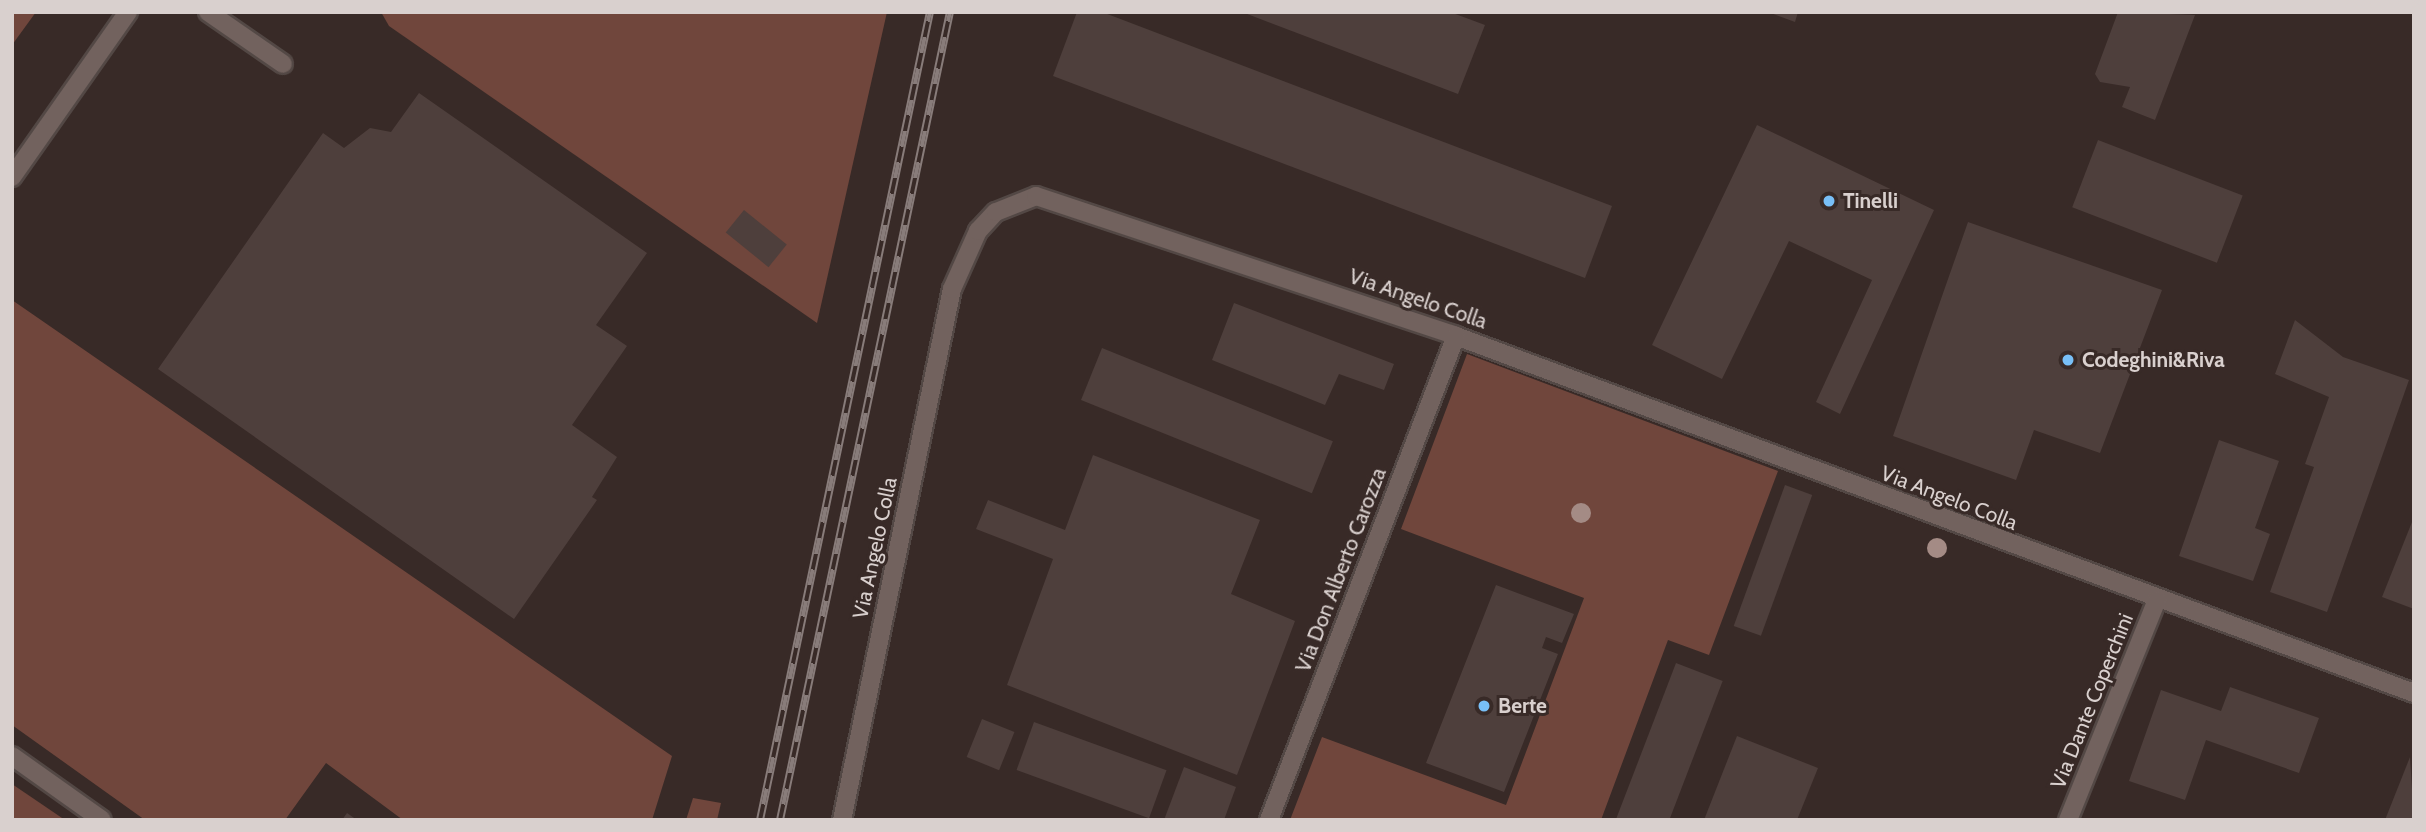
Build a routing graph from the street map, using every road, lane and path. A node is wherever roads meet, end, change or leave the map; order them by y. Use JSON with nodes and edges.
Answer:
{"nodes":[{"id":1,"x":128,"y":12,"type":"edge"},
{"id":2,"x":208,"y":12,"type":"edge"},
{"id":3,"x":283,"y":64,"type":"dead end"},
{"id":4,"x":12,"y":177,"type":"edge"},
{"id":5,"x":1455,"y":336,"type":"junction"},
{"id":6,"x":2157,"y":600,"type":"junction"},
{"id":7,"x":2414,"y":693,"type":"edge"},
{"id":8,"x":12,"y":756,"type":"edge"},
{"id":9,"x":102,"y":820,"type":"edge"},
{"id":10,"x":842,"y":820,"type":"edge"},
{"id":11,"x":1269,"y":820,"type":"edge"},
{"id":12,"x":2068,"y":820,"type":"edge"}],
"edges":[{"from":1,"to":4,"type":"street"},
{"from":2,"to":3,"type":"street"},
{"from":5,"to":6,"type":"street","name":"Via Angelo Colla"},
{"from":5,"to":10,"type":"street","name":"Via Angelo Colla"},
{"from":5,"to":11,"type":"street","name":"Via Don Alberto Carozza"},
{"from":6,"to":7,"type":"street","name":"Via Angelo Colla"},
{"from":6,"to":12,"type":"street","name":"Via Dante Coperchini"},
{"from":8,"to":9,"type":"street"}]}
